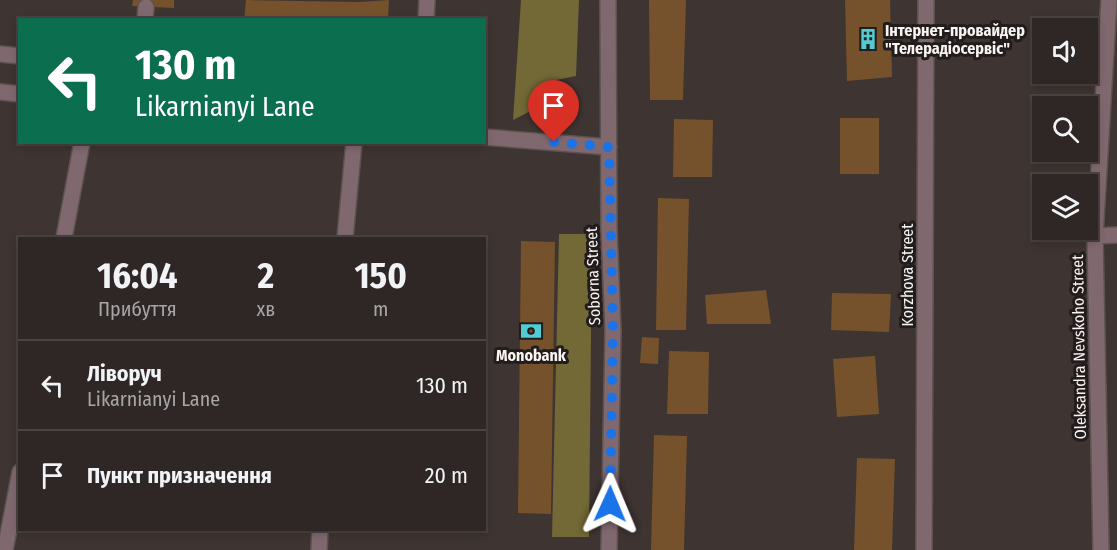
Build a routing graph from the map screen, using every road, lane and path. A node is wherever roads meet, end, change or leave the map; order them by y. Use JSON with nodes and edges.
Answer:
{"nodes":[{"id":1,"x":426,"y":0,"type":"edge"},
{"id":2,"x":608,"y":0,"type":"edge"},
{"id":3,"x":926,"y":0,"type":"edge"},
{"id":4,"x":1109,"y":0,"type":"edge"},
{"id":5,"x":426,"y":18,"type":"edge"},
{"id":6,"x":0,"y":54,"type":"edge"},
{"id":7,"x":18,"y":56,"type":"edge"},
{"id":8,"x":0,"y":92,"type":"edge"},
{"id":9,"x":18,"y":94,"type":"edge"},
{"id":10,"x":486,"y":137,"type":"edge"},
{"id":11,"x":82,"y":144,"type":"edge"},
{"id":12,"x":354,"y":144,"type":"edge"},
{"id":13,"x":609,"y":147,"type":"junction"},
{"id":14,"x":1098,"y":185,"type":"edge"},
{"id":15,"x":1098,"y":236,"type":"edge"},
{"id":16,"x":1117,"y":236,"type":"edge"},
{"id":17,"x":64,"y":237,"type":"edge"},
{"id":18,"x":345,"y":237,"type":"edge"},
{"id":19,"x":1095,"y":240,"type":"edge"},
{"id":20,"x":18,"y":482,"type":"edge"},
{"id":21,"x":320,"y":531,"type":"edge"},
{"id":22,"x":5,"y":550,"type":"edge"},
{"id":23,"x":319,"y":550,"type":"edge"},
{"id":24,"x":609,"y":550,"type":"edge"},
{"id":25,"x":924,"y":550,"type":"edge"},
{"id":26,"x":1101,"y":550,"type":"edge"}],
"edges":[{"from":1,"to":5,"type":"street"},
{"from":2,"to":13,"type":"street","name":"Soborna Street"},
{"from":3,"to":25,"type":"street","name":"Korzhova Street"},
{"from":4,"to":14,"type":"street","name":"Oleksandra Nevskoho Street"},
{"from":6,"to":7,"type":"street"},
{"from":8,"to":9,"type":"street"},
{"from":10,"to":13,"type":"street"},
{"from":11,"to":17,"type":"street"},
{"from":12,"to":18,"type":"street"},
{"from":13,"to":24,"type":"street","name":"Soborna Street"},
{"from":15,"to":16,"type":"street"},
{"from":19,"to":26,"type":"street","name":"Oleksandra Nevskoho Street"},
{"from":20,"to":22,"type":"street"},
{"from":21,"to":23,"type":"street"}]}
